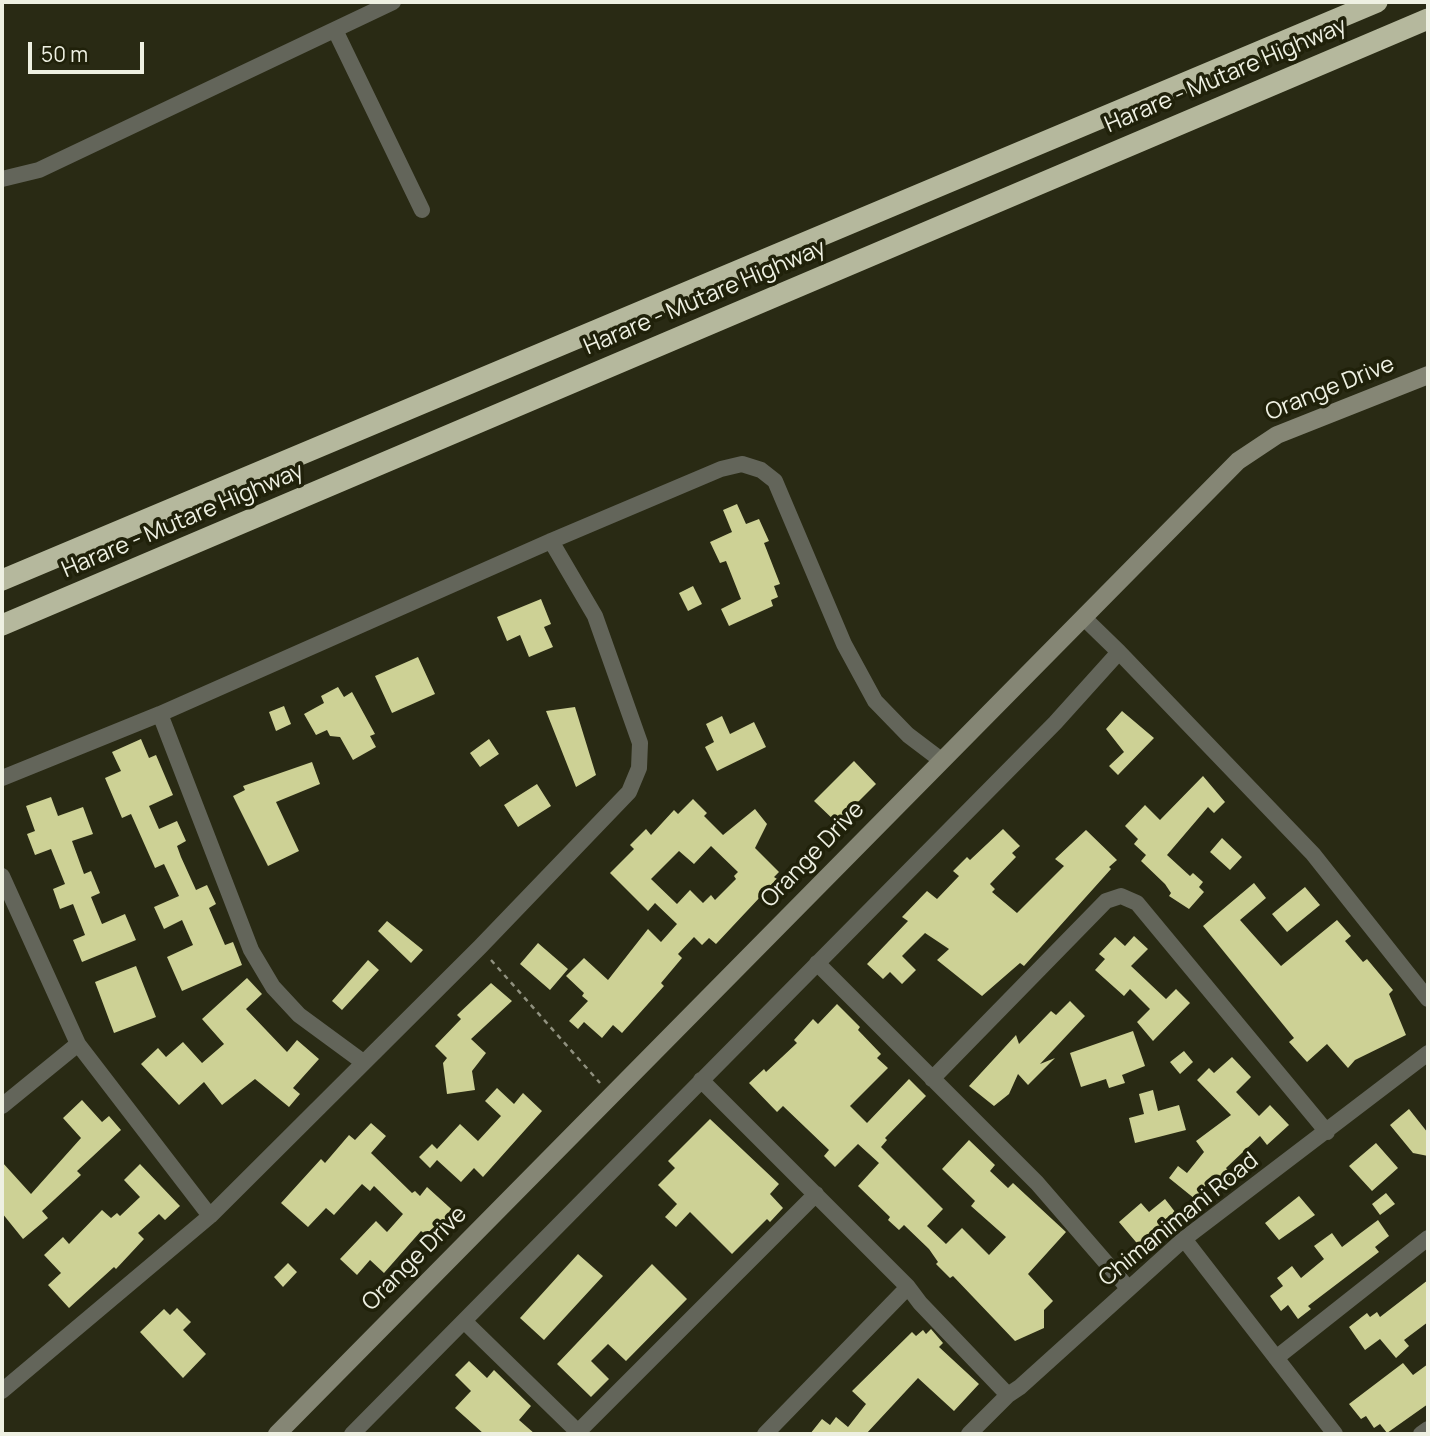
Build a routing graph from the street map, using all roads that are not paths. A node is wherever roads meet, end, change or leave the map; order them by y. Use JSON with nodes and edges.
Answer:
{"nodes":[{"id":1,"x":393,"y":2,"type":"edge"},
{"id":2,"x":1377,"y":2,"type":"edge"},
{"id":3,"x":1426,"y":20,"type":"edge"},
{"id":4,"x":335,"y":30,"type":"junction"},
{"id":5,"x":2,"y":179,"type":"edge"},
{"id":6,"x":422,"y":210,"type":"dead end"},
{"id":7,"x":1428,"y":375,"type":"edge"},
{"id":8,"x":551,"y":541,"type":"junction"},
{"id":9,"x":2,"y":580,"type":"edge"},
{"id":10,"x":1084,"y":618,"type":"junction"},
{"id":11,"x":2,"y":625,"type":"edge"},
{"id":12,"x":1119,"y":652,"type":"junction"},
{"id":13,"x":160,"y":715,"type":"junction"},
{"id":14,"x":941,"y":760,"type":"junction"},
{"id":15,"x":2,"y":778,"type":"edge"},
{"id":16,"x":2,"y":876,"type":"edge"},
{"id":17,"x":817,"y":962,"type":"junction"},
{"id":18,"x":1428,"y":999,"type":"edge"},
{"id":19,"x":78,"y":1044,"type":"junction"},
{"id":20,"x":1428,"y":1053,"type":"edge"},
{"id":21,"x":363,"y":1062,"type":"junction"},
{"id":22,"x":932,"y":1079,"type":"junction"},
{"id":23,"x":701,"y":1080,"type":"junction"},
{"id":24,"x":2,"y":1106,"type":"edge"},
{"id":25,"x":1327,"y":1132,"type":"junction"},
{"id":26,"x":816,"y":1194,"type":"junction"},
{"id":27,"x":210,"y":1216,"type":"junction"},
{"id":28,"x":1428,"y":1238,"type":"edge"},
{"id":29,"x":1184,"y":1239,"type":"junction"},
{"id":30,"x":908,"y":1287,"type":"junction"},
{"id":31,"x":1128,"y":1288,"type":"junction"},
{"id":32,"x":464,"y":1321,"type":"junction"},
{"id":33,"x":1276,"y":1359,"type":"junction"},
{"id":34,"x":2,"y":1391,"type":"edge"},
{"id":35,"x":1008,"y":1395,"type":"junction"},
{"id":36,"x":1428,"y":1429,"type":"edge"},
{"id":37,"x":579,"y":1433,"type":"edge"},
{"id":38,"x":277,"y":1434,"type":"edge"},
{"id":39,"x":352,"y":1434,"type":"edge"},
{"id":40,"x":765,"y":1434,"type":"edge"},
{"id":41,"x":969,"y":1434,"type":"edge"},
{"id":42,"x":1335,"y":1434,"type":"edge"},
{"id":43,"x":1421,"y":1434,"type":"edge"}],
"edges":[{"from":1,"to":4,"type":"street"},
{"from":2,"to":9,"type":"highway","name":"Harare - Mutare Highway"},
{"from":3,"to":11,"type":"highway","name":"Harare - Mutare Highway"},
{"from":4,"to":5,"type":"street"},
{"from":4,"to":6,"type":"street"},
{"from":7,"to":10,"type":"street","name":"Orange Drive"},
{"from":8,"to":13,"type":"street"},
{"from":8,"to":14,"type":"street"},
{"from":8,"to":21,"type":"street"},
{"from":10,"to":12,"type":"street"},
{"from":10,"to":14,"type":"street","name":"Orange Drive"},
{"from":12,"to":17,"type":"street"},
{"from":12,"to":18,"type":"street"},
{"from":13,"to":15,"type":"street"},
{"from":13,"to":21,"type":"street"},
{"from":14,"to":38,"type":"street","name":"Orange Drive"},
{"from":16,"to":19,"type":"street"},
{"from":17,"to":22,"type":"street"},
{"from":17,"to":23,"type":"street"},
{"from":19,"to":24,"type":"street"},
{"from":19,"to":27,"type":"street"},
{"from":20,"to":25,"type":"street","name":"Chimanimani Road"},
{"from":21,"to":27,"type":"street"},
{"from":22,"to":25,"type":"street"},
{"from":22,"to":31,"type":"street"},
{"from":23,"to":26,"type":"street"},
{"from":23,"to":32,"type":"street"},
{"from":25,"to":29,"type":"street","name":"Chimanimani Road"},
{"from":26,"to":30,"type":"street"},
{"from":26,"to":37,"type":"street"},
{"from":27,"to":34,"type":"street"},
{"from":28,"to":33,"type":"street"},
{"from":29,"to":31,"type":"street","name":"Chimanimani Road"},
{"from":29,"to":33,"type":"street"},
{"from":30,"to":35,"type":"street"},
{"from":30,"to":40,"type":"street"},
{"from":31,"to":35,"type":"street","name":"Chimanimani Road"},
{"from":32,"to":37,"type":"street"},
{"from":32,"to":39,"type":"street"},
{"from":33,"to":42,"type":"street"},
{"from":35,"to":41,"type":"street","name":"Chimanimani Road"},
{"from":36,"to":43,"type":"street"}]}
